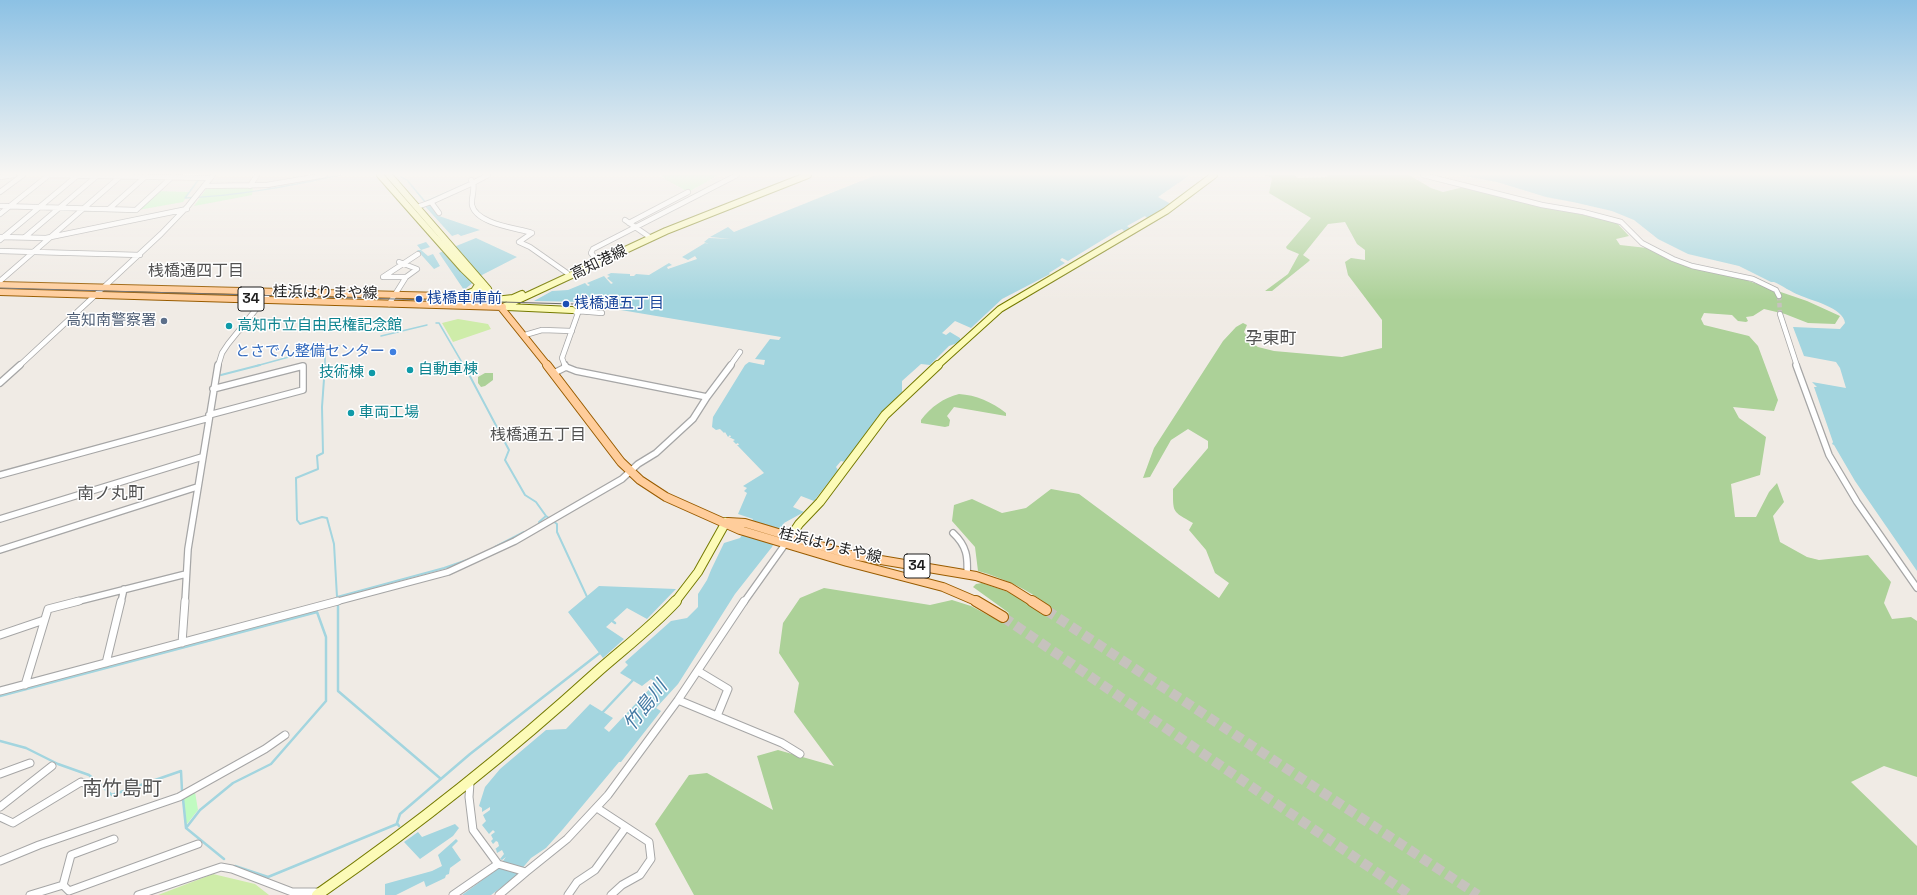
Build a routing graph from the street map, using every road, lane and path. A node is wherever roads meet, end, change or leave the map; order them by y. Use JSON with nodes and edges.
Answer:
{"nodes":[{"id":1,"x":28,"y":217,"type":"edge"},
{"id":2,"x":49,"y":217,"type":"edge"},
{"id":3,"x":74,"y":217,"type":"edge"},
{"id":4,"x":146,"y":217,"type":"edge"},
{"id":5,"x":179,"y":217,"type":"edge"},
{"id":6,"x":416,"y":217,"type":"edge"},
{"id":7,"x":429,"y":217,"type":"edge"},
{"id":8,"x":484,"y":217,"type":"edge"},
{"id":9,"x":636,"y":217,"type":"edge"},
{"id":10,"x":656,"y":217,"type":"edge"},
{"id":11,"x":695,"y":217,"type":"edge"},
{"id":12,"x":698,"y":217,"type":"edge"},
{"id":13,"x":1156,"y":217,"type":"edge"},
{"id":14,"x":1601,"y":217,"type":"edge"},
{"id":15,"x":134,"y":219,"type":"joint"},
{"id":16,"x":636,"y":227,"type":"junction"},
{"id":17,"x":649,"y":236,"type":"junction"},
{"id":18,"x":2,"y":237,"type":"edge"},
{"id":19,"x":25,"y":237,"type":"junction"},
{"id":20,"x":51,"y":237,"type":"junction"},
{"id":21,"x":0,"y":240,"type":"edge"},
{"id":22,"x":0,"y":251,"type":"edge"},
{"id":23,"x":34,"y":252,"type":"junction"},
{"id":24,"x":418,"y":254,"type":"dead end"},
{"id":25,"x":140,"y":255,"type":"junction"},
{"id":26,"x":596,"y":259,"type":"junction"},
{"id":27,"x":401,"y":263,"type":"junction"},
{"id":28,"x":567,"y":273,"type":"junction"},
{"id":29,"x":406,"y":277,"type":"junction"},
{"id":30,"x":477,"y":281,"type":"junction"},
{"id":31,"x":0,"y":282,"type":"edge"},
{"id":32,"x":0,"y":285,"type":"edge"},
{"id":33,"x":103,"y":287,"type":"junction"},
{"id":34,"x":0,"y":292,"type":"edge"},
{"id":35,"x":270,"y":292,"type":"junction"},
{"id":36,"x":395,"y":294,"type":"junction"},
{"id":37,"x":95,"y":295,"type":"junction"},
{"id":38,"x":462,"y":296,"type":"junction"},
{"id":39,"x":1780,"y":296,"type":"dead end"},
{"id":40,"x":264,"y":300,"type":"junction"},
{"id":41,"x":495,"y":300,"type":"junction"},
{"id":42,"x":389,"y":304,"type":"junction"},
{"id":43,"x":502,"y":307,"type":"junction"},
{"id":44,"x":574,"y":310,"type":"junction"},
{"id":45,"x":602,"y":313,"type":"dead end"},
{"id":46,"x":1780,"y":314,"type":"tunnel mouth"},
{"id":47,"x":572,"y":330,"type":"junction"},
{"id":48,"x":525,"y":335,"type":"junction"},
{"id":49,"x":740,"y":352,"type":"dead end"},
{"id":50,"x":566,"y":367,"type":"junction"},
{"id":51,"x":554,"y":373,"type":"junction"},
{"id":52,"x":0,"y":383,"type":"edge"},
{"id":53,"x":213,"y":389,"type":"junction"},
{"id":54,"x":707,"y":397,"type":"junction"},
{"id":55,"x":209,"y":416,"type":"junction"},
{"id":56,"x":202,"y":457,"type":"junction"},
{"id":57,"x":630,"y":471,"type":"junction"},
{"id":58,"x":0,"y":475,"type":"edge"},
{"id":59,"x":198,"y":487,"type":"junction"},
{"id":60,"x":0,"y":519,"type":"edge"},
{"id":61,"x":726,"y":522,"type":"junction"},
{"id":62,"x":953,"y":534,"type":"dead end"},
{"id":63,"x":784,"y":539,"type":"junction"},
{"id":64,"x":0,"y":550,"type":"edge"},
{"id":65,"x":186,"y":574,"type":"junction"},
{"id":66,"x":967,"y":575,"type":"junction"},
{"id":67,"x":1917,"y":588,"type":"edge"},
{"id":68,"x":124,"y":589,"type":"junction"},
{"id":69,"x":1046,"y":610,"type":"tunnel mouth"},
{"id":70,"x":1004,"y":617,"type":"tunnel mouth"},
{"id":71,"x":44,"y":620,"type":"junction"},
{"id":72,"x":0,"y":635,"type":"edge"},
{"id":73,"x":182,"y":643,"type":"junction"},
{"id":74,"x":106,"y":663,"type":"junction"},
{"id":75,"x":698,"y":671,"type":"junction"},
{"id":76,"x":25,"y":685,"type":"junction"},
{"id":77,"x":0,"y":691,"type":"edge"},
{"id":78,"x":678,"y":700,"type":"junction"},
{"id":79,"x":717,"y":716,"type":"junction"},
{"id":80,"x":285,"y":735,"type":"dead end"},
{"id":81,"x":800,"y":754,"type":"dead end"},
{"id":82,"x":30,"y":763,"type":"dead end"},
{"id":83,"x":52,"y":766,"type":"dead end"},
{"id":84,"x":0,"y":774,"type":"edge"},
{"id":85,"x":470,"y":783,"type":"junction"},
{"id":86,"x":90,"y":785,"type":"dead end"},
{"id":87,"x":0,"y":807,"type":"edge"},
{"id":88,"x":597,"y":808,"type":"junction"},
{"id":89,"x":0,"y":817,"type":"edge"},
{"id":90,"x":626,"y":827,"type":"junction"},
{"id":91,"x":114,"y":839,"type":"dead end"},
{"id":92,"x":198,"y":844,"type":"dead end"},
{"id":93,"x":0,"y":861,"type":"edge"},
{"id":94,"x":499,"y":865,"type":"junction"},
{"id":95,"x":525,"y":871,"type":"junction"},
{"id":96,"x":63,"y":886,"type":"junction"},
{"id":97,"x":319,"y":894,"type":"edge"},
{"id":98,"x":30,"y":895,"type":"edge"},
{"id":99,"x":138,"y":895,"type":"edge"},
{"id":100,"x":453,"y":895,"type":"edge"},
{"id":101,"x":499,"y":895,"type":"edge"},
{"id":102,"x":568,"y":895,"type":"edge"},
{"id":103,"x":612,"y":895,"type":"edge"}],
"edges":[{"from":1,"to":18,"type":"street"},
{"from":2,"to":19,"type":"street"},
{"from":3,"to":20,"type":"street"},
{"from":4,"to":15,"type":"street"},
{"from":5,"to":25,"type":"street"},
{"from":6,"to":30,"type":"street"},
{"from":7,"to":30,"type":"street"},
{"from":8,"to":28,"type":"street"},
{"from":9,"to":16,"type":"street"},
{"from":10,"to":16,"type":"street"},
{"from":11,"to":17,"type":"street","name":"高知港線"},
{"from":12,"to":17,"type":"street","name":"高知港線"},
{"from":13,"to":63,"type":"street"},
{"from":14,"to":39,"type":"street"},
{"from":15,"to":20,"type":"street"},
{"from":16,"to":17,"type":"street"},
{"from":16,"to":26,"type":"street"},
{"from":17,"to":26,"type":"street","name":"高知港線"},
{"from":17,"to":43,"type":"street","name":"高知港線"},
{"from":18,"to":19,"type":"street"},
{"from":18,"to":21,"type":"street"},
{"from":19,"to":20,"type":"street"},
{"from":20,"to":23,"type":"street"},
{"from":22,"to":23,"type":"street"},
{"from":23,"to":25,"type":"street"},
{"from":23,"to":31,"type":"street"},
{"from":24,"to":27,"type":"street"},
{"from":25,"to":33,"type":"street"},
{"from":26,"to":28,"type":"street","name":"高知港線"},
{"from":27,"to":29,"type":"street"},
{"from":27,"to":29,"type":"street"},
{"from":28,"to":41,"type":"street","name":"高知港線"},
{"from":29,"to":36,"type":"street"},
{"from":30,"to":38,"type":"street"},
{"from":30,"to":41,"type":"street"},
{"from":32,"to":33,"type":"main road","name":"桂浜はりまや線","number":"34"},
{"from":33,"to":35,"type":"main road","name":"桂浜はりまや線","number":"34"},
{"from":33,"to":37,"type":"street"},
{"from":34,"to":37,"type":"main road","name":"桂浜はりまや線","number":"34"},
{"from":35,"to":36,"type":"main road","name":"桂浜はりまや線","number":"34"},
{"from":35,"to":40,"type":"street"},
{"from":36,"to":38,"type":"main road","name":"桂浜はりまや線","number":"34"},
{"from":36,"to":42,"type":"street"},
{"from":37,"to":40,"type":"main road","name":"桂浜はりまや線","number":"34"},
{"from":37,"to":52,"type":"street"},
{"from":38,"to":41,"type":"main road","name":"桂浜はりまや線","number":"34"},
{"from":40,"to":42,"type":"main road","name":"桂浜はりまや線","number":"34"},
{"from":40,"to":53,"type":"street"},
{"from":41,"to":43,"type":"main road","name":"桂浜はりまや線","number":"34"},
{"from":42,"to":43,"type":"main road","name":"桂浜はりまや線","number":"34"},
{"from":43,"to":44,"type":"street"},
{"from":43,"to":48,"type":"main road","name":"桂浜はりまや線","number":"34"},
{"from":44,"to":45,"type":"street"},
{"from":44,"to":47,"type":"street"},
{"from":46,"to":67,"type":"street"},
{"from":47,"to":48,"type":"street"},
{"from":47,"to":50,"type":"street"},
{"from":48,"to":51,"type":"main road","name":"桂浜はりまや線","number":"34"},
{"from":49,"to":54,"type":"street"},
{"from":50,"to":51,"type":"street"},
{"from":50,"to":54,"type":"street"},
{"from":51,"to":57,"type":"main road","name":"桂浜はりまや線","number":"34"},
{"from":53,"to":55,"type":"street"},
{"from":53,"to":55,"type":"street"},
{"from":54,"to":57,"type":"street"},
{"from":55,"to":56,"type":"street"},
{"from":55,"to":58,"type":"street"},
{"from":56,"to":59,"type":"street"},
{"from":56,"to":60,"type":"street"},
{"from":57,"to":61,"type":"main road","name":"桂浜はりまや線","number":"34"},
{"from":57,"to":73,"type":"street"},
{"from":59,"to":64,"type":"street"},
{"from":59,"to":65,"type":"street"},
{"from":61,"to":63,"type":"main road","name":"桂浜はりまや線","number":"34"},
{"from":61,"to":85,"type":"street"},
{"from":62,"to":66,"type":"street"},
{"from":63,"to":66,"type":"main road","name":"桂浜はりまや線","number":"34"},
{"from":63,"to":70,"type":"main road","name":"桂浜はりまや線","number":"34"},
{"from":63,"to":75,"type":"street"},
{"from":65,"to":68,"type":"street"},
{"from":65,"to":73,"type":"street"},
{"from":66,"to":69,"type":"main road","name":"桂浜はりまや線","number":"34"},
{"from":68,"to":71,"type":"street"},
{"from":68,"to":74,"type":"street"},
{"from":71,"to":72,"type":"street"},
{"from":71,"to":76,"type":"street"},
{"from":73,"to":74,"type":"street"},
{"from":74,"to":76,"type":"street"},
{"from":75,"to":78,"type":"street"},
{"from":75,"to":79,"type":"street"},
{"from":76,"to":77,"type":"street"},
{"from":78,"to":79,"type":"street"},
{"from":78,"to":88,"type":"street"},
{"from":79,"to":81,"type":"street"},
{"from":80,"to":93,"type":"street"},
{"from":82,"to":84,"type":"street"},
{"from":83,"to":87,"type":"street"},
{"from":85,"to":94,"type":"street"},
{"from":85,"to":97,"type":"street"},
{"from":86,"to":89,"type":"street"},
{"from":88,"to":90,"type":"street"},
{"from":88,"to":95,"type":"street"},
{"from":90,"to":102,"type":"street"},
{"from":90,"to":103,"type":"street"},
{"from":91,"to":96,"type":"street"},
{"from":92,"to":96,"type":"street"},
{"from":94,"to":95,"type":"street"},
{"from":94,"to":100,"type":"street"},
{"from":95,"to":101,"type":"street"},
{"from":96,"to":98,"type":"street"},
{"from":97,"to":99,"type":"street"}]}
